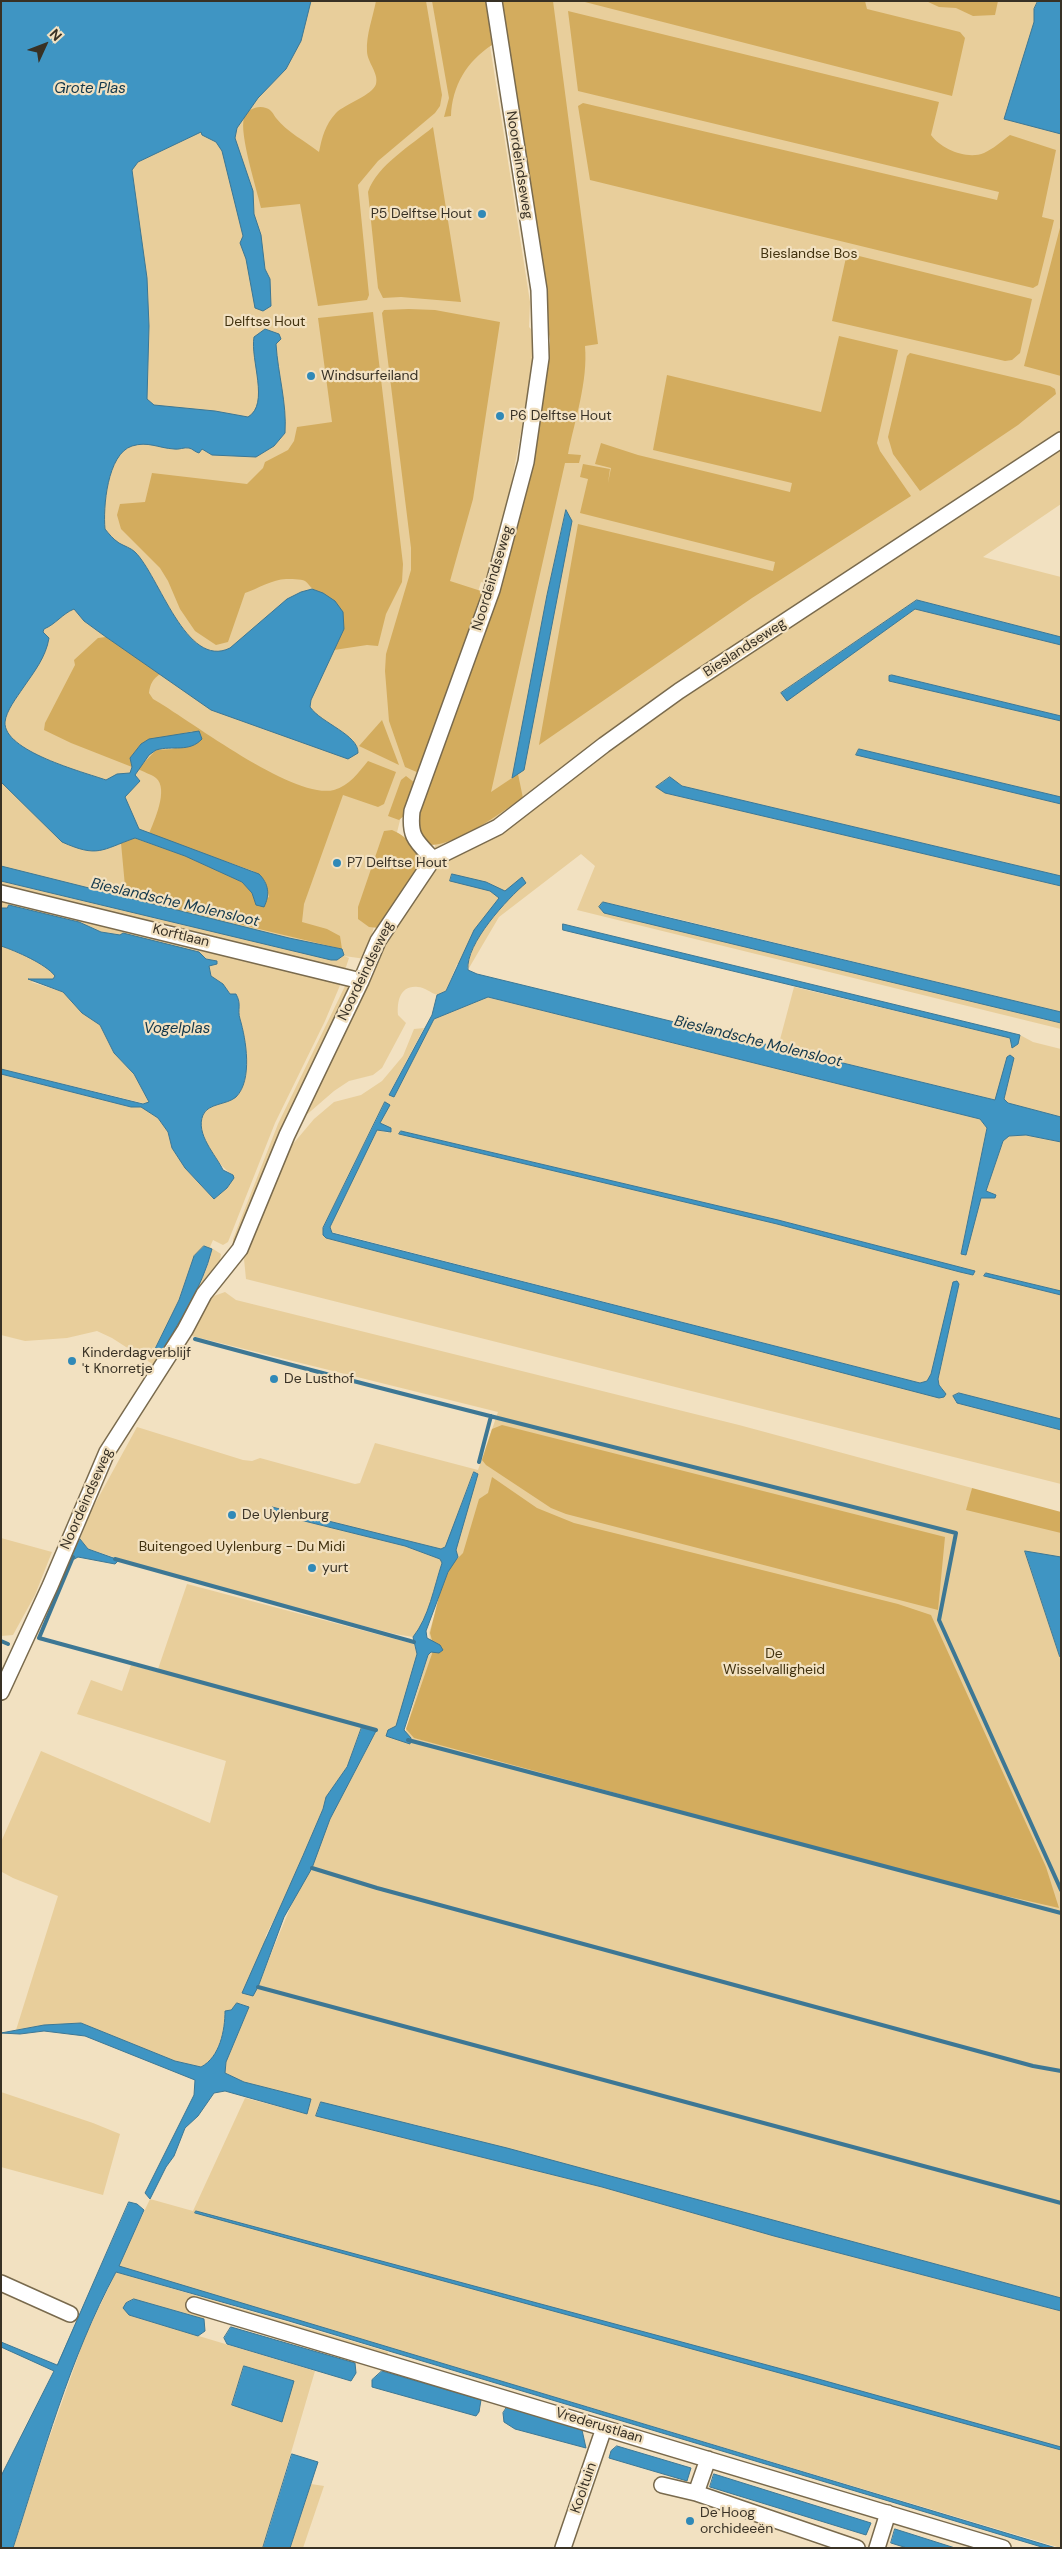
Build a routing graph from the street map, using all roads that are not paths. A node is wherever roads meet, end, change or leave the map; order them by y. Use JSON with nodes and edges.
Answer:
{"nodes":[{"id":1,"x":494,"y":1,"type":"edge"},
{"id":2,"x":1061,"y":440,"type":"edge"},
{"id":3,"x":433,"y":859,"type":"junction"},
{"id":4,"x":1,"y":893,"type":"edge"},
{"id":5,"x":361,"y":981,"type":"junction"},
{"id":6,"x":1,"y":1692,"type":"edge"},
{"id":7,"x":1,"y":2283,"type":"edge"},
{"id":8,"x":194,"y":2305,"type":"dead end"},
{"id":9,"x":70,"y":2314,"type":"dead end"},
{"id":10,"x":604,"y":2428,"type":"junction"},
{"id":11,"x":708,"y":2459,"type":"junction"},
{"id":12,"x":662,"y":2485,"type":"dead end"},
{"id":13,"x":696,"y":2493,"type":"junction"},
{"id":14,"x":888,"y":2513,"type":"junction"},
{"id":15,"x":563,"y":2548,"type":"edge"},
{"id":16,"x":857,"y":2548,"type":"edge"},
{"id":17,"x":877,"y":2548,"type":"edge"},
{"id":18,"x":1003,"y":2548,"type":"edge"}],
"edges":[{"from":1,"to":3,"type":"street","name":"Noordeindseweg"},
{"from":2,"to":3,"type":"street","name":"Bieslandseweg"},
{"from":3,"to":5,"type":"street","name":"Noordeindseweg"},
{"from":4,"to":5,"type":"street","name":"Korftlaan"},
{"from":5,"to":6,"type":"street","name":"Noordeindseweg"},
{"from":7,"to":9,"type":"street"},
{"from":8,"to":10,"type":"street","name":"Vrederustlaan"},
{"from":10,"to":11,"type":"street","name":"Vrederustlaan"},
{"from":10,"to":15,"type":"street","name":"Kooltuin"},
{"from":11,"to":13,"type":"street"},
{"from":11,"to":14,"type":"street","name":"Vrederustlaan"},
{"from":12,"to":13,"type":"street"},
{"from":13,"to":16,"type":"street"},
{"from":14,"to":17,"type":"street"},
{"from":14,"to":18,"type":"street","name":"Vrederustlaan"}]}
